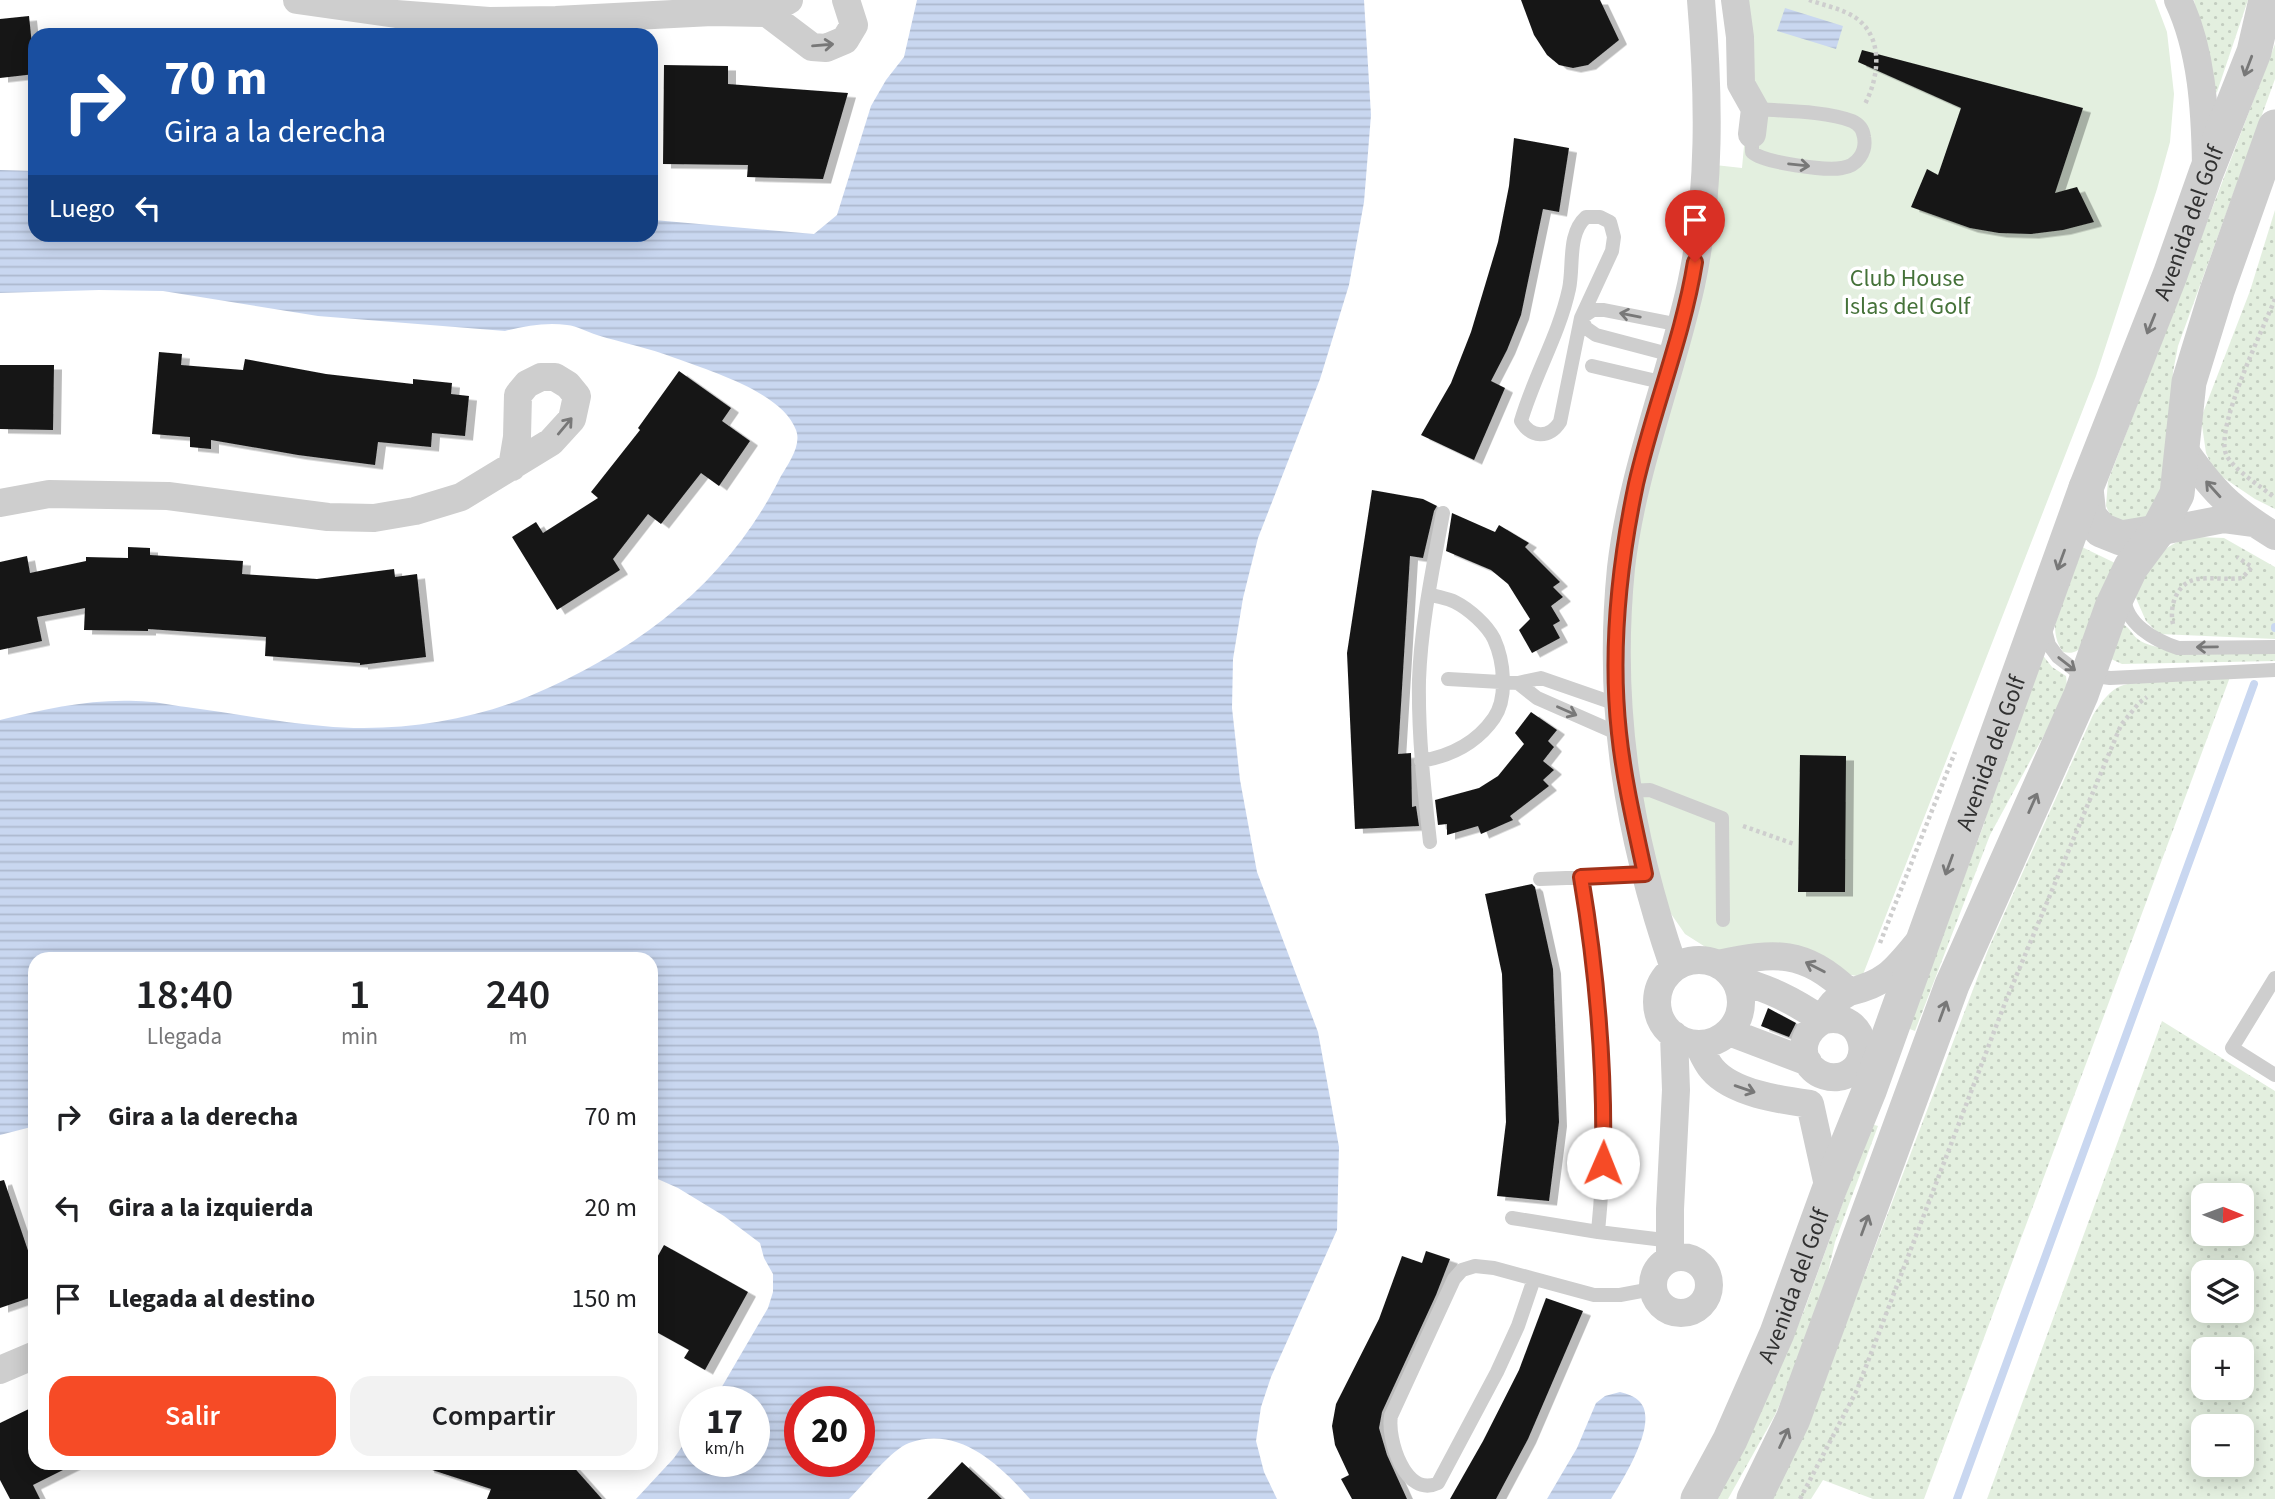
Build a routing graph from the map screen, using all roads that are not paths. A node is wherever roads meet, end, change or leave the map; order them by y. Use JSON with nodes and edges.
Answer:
{"nodes":[{"id":1,"x":297,"y":0,"type":"edge"},
{"id":2,"x":846,"y":0,"type":"edge"},
{"id":3,"x":1701,"y":0,"type":"edge"},
{"id":4,"x":1735,"y":0,"type":"edge"},
{"id":5,"x":2178,"y":0,"type":"edge"},
{"id":6,"x":2266,"y":0,"type":"edge"},
{"id":7,"x":778,"y":6,"type":"edge"},
{"id":8,"x":1753,"y":121,"type":"junction"},
{"id":9,"x":2275,"y":127,"type":"edge"},
{"id":10,"x":2206,"y":173,"type":"junction"},
{"id":11,"x":1562,"y":315,"type":"junction"},
{"id":12,"x":1581,"y":318,"type":"junction"},
{"id":13,"x":1680,"y":325,"type":"junction"},
{"id":14,"x":1672,"y":355,"type":"junction"},
{"id":15,"x":1591,"y":366,"type":"dead end"},
{"id":16,"x":1665,"y":383,"type":"junction"},
{"id":17,"x":2181,"y":445,"type":"junction"},
{"id":18,"x":512,"y":467,"type":"dead end"},
{"id":19,"x":2087,"y":488,"type":"junction"},
{"id":20,"x":0,"y":503,"type":"edge"},
{"id":21,"x":1443,"y":513,"type":"dead end"},
{"id":22,"x":2264,"y":530,"type":"edge"},
{"id":23,"x":2157,"y":531,"type":"junction"},
{"id":24,"x":2123,"y":583,"type":"junction"},
{"id":25,"x":1429,"y":594,"type":"junction"},
{"id":26,"x":2045,"y":604,"type":"junction"},
{"id":27,"x":2275,"y":647,"type":"edge"},
{"id":28,"x":2275,"y":670,"type":"edge"},
{"id":29,"x":2089,"y":675,"type":"junction"},
{"id":30,"x":1448,"y":679,"type":"dead end"},
{"id":31,"x":1502,"y":681,"type":"junction"},
{"id":32,"x":1518,"y":683,"type":"junction"},
{"id":33,"x":1616,"y":704,"type":"junction"},
{"id":34,"x":1619,"y":734,"type":"junction"},
{"id":35,"x":1421,"y":761,"type":"junction"},
{"id":36,"x":1627,"y":791,"type":"junction"},
{"id":37,"x":1430,"y":842,"type":"dead end"},
{"id":38,"x":1645,"y":874,"type":"junction"},
{"id":39,"x":1581,"y":877,"type":"junction"},
{"id":40,"x":1540,"y":879,"type":"dead end"},
{"id":41,"x":1723,"y":920,"type":"dead end"},
{"id":42,"x":1925,"y":935,"type":"junction"},
{"id":43,"x":1674,"y":968,"type":"junction"},
{"id":44,"x":1726,"y":971,"type":"junction"},
{"id":45,"x":2275,"y":978,"type":"edge"},
{"id":46,"x":1849,"y":992,"type":"junction"},
{"id":47,"x":1823,"y":1020,"type":"junction"},
{"id":48,"x":1729,"y":1032,"type":"junction"},
{"id":49,"x":1686,"y":1040,"type":"junction"},
{"id":50,"x":1872,"y":1042,"type":"junction"},
{"id":51,"x":1808,"y":1063,"type":"junction"},
{"id":52,"x":1923,"y":1064,"type":"junction"},
{"id":53,"x":2275,"y":1074,"type":"edge"},
{"id":54,"x":1855,"y":1083,"type":"junction"},
{"id":55,"x":1810,"y":1104,"type":"junction"},
{"id":56,"x":1908,"y":1108,"type":"junction"},
{"id":57,"x":1829,"y":1190,"type":"junction"},
{"id":58,"x":1512,"y":1218,"type":"dead end"},
{"id":59,"x":1598,"y":1232,"type":"junction"},
{"id":60,"x":1671,"y":1249,"type":"junction"},
{"id":61,"x":1534,"y":1279,"type":"junction"},
{"id":62,"x":1652,"y":1289,"type":"junction"},
{"id":63,"x":28,"y":1358,"type":"edge"},
{"id":64,"x":0,"y":1370,"type":"edge"},
{"id":65,"x":1698,"y":1499,"type":"edge"},
{"id":66,"x":1754,"y":1499,"type":"edge"}],
"edges":[{"from":1,"to":7,"type":"street"},
{"from":7,"to":2,"type":"street","one_way":true},
{"from":3,"to":13,"type":"street"},
{"from":4,"to":8,"type":"street"},
{"from":5,"to":10,"type":"street"},
{"from":6,"to":10,"type":"street","name":"Avenida del Golf","one_way":true},
{"from":8,"to":8,"type":"lane","one_way":true},
{"from":9,"to":17,"type":"street","name":"Avenida del Golf"},
{"from":10,"to":19,"type":"street","name":"Avenida del Golf","one_way":true},
{"from":11,"to":12,"type":"lane"},
{"from":11,"to":12,"type":"lane"},
{"from":11,"to":12,"type":"lane"},
{"from":13,"to":12,"type":"lane","one_way":true},
{"from":12,"to":14,"type":"lane"},
{"from":13,"to":14,"type":"street"},
{"from":14,"to":16,"type":"street"},
{"from":15,"to":16,"type":"lane"},
{"from":16,"to":33,"type":"street"},
{"from":22,"to":17,"type":"street","one_way":true},
{"from":17,"to":23,"type":"street","name":"Avenida del Golf"},
{"from":18,"to":20,"type":"street"},
{"from":19,"to":23,"type":"street"},
{"from":19,"to":26,"type":"street","name":"Avenida del Golf","one_way":true},
{"from":21,"to":25,"type":"lane"},
{"from":22,"to":23,"type":"street"},
{"from":23,"to":24,"type":"street","name":"Avenida del Golf"},
{"from":27,"to":24,"type":"lane","one_way":true},
{"from":24,"to":29,"type":"street","name":"Avenida del Golf"},
{"from":25,"to":31,"type":"lane"},
{"from":25,"to":35,"type":"lane"},
{"from":26,"to":29,"type":"lane","one_way":true},
{"from":26,"to":42,"type":"street","name":"Avenida del Golf","one_way":true},
{"from":28,"to":29,"type":"lane"},
{"from":52,"to":29,"type":"street","name":"Avenida del Golf","one_way":true},
{"from":30,"to":31,"type":"lane"},
{"from":31,"to":32,"type":"lane"},
{"from":31,"to":35,"type":"lane"},
{"from":32,"to":33,"type":"lane"},
{"from":32,"to":34,"type":"lane","one_way":true},
{"from":33,"to":34,"type":"street"},
{"from":34,"to":36,"type":"street"},
{"from":35,"to":37,"type":"lane"},
{"from":36,"to":38,"type":"street"},
{"from":36,"to":41,"type":"lane"},
{"from":38,"to":39,"type":"lane"},
{"from":38,"to":43,"type":"street"},
{"from":39,"to":40,"type":"lane"},
{"from":39,"to":59,"type":"lane"},
{"from":42,"to":46,"type":"street"},
{"from":42,"to":50,"type":"street","name":"Avenida del Golf"},
{"from":43,"to":44,"type":"street"},
{"from":43,"to":49,"type":"street"},
{"from":46,"to":44,"type":"street","one_way":true},
{"from":44,"to":47,"type":"street"},
{"from":44,"to":48,"type":"street"},
{"from":45,"to":53,"type":"lane"},
{"from":46,"to":47,"type":"street"},
{"from":47,"to":50,"type":"street"},
{"from":47,"to":51,"type":"street"},
{"from":48,"to":49,"type":"street"},
{"from":48,"to":51,"type":"street"},
{"from":49,"to":55,"type":"street","one_way":true},
{"from":49,"to":60,"type":"street"},
{"from":50,"to":52,"type":"street"},
{"from":50,"to":54,"type":"street","name":"Avenida del Golf"},
{"from":51,"to":54,"type":"street"},
{"from":51,"to":55,"type":"street"},
{"from":52,"to":56,"type":"street","name":"Avenida del Golf"},
{"from":54,"to":56,"type":"street"},
{"from":54,"to":57,"type":"street","name":"Avenida del Golf"},
{"from":55,"to":57,"type":"street"},
{"from":66,"to":56,"type":"street","name":"Avenida del Golf","one_way":true},
{"from":57,"to":65,"type":"street","name":"Avenida del Golf"},
{"from":58,"to":59,"type":"lane"},
{"from":59,"to":60,"type":"lane"},
{"from":60,"to":62,"type":"street"},
{"from":60,"to":62,"type":"street"},
{"from":61,"to":61,"type":"lane"},
{"from":61,"to":62,"type":"lane"},
{"from":63,"to":64,"type":"street"}]}
